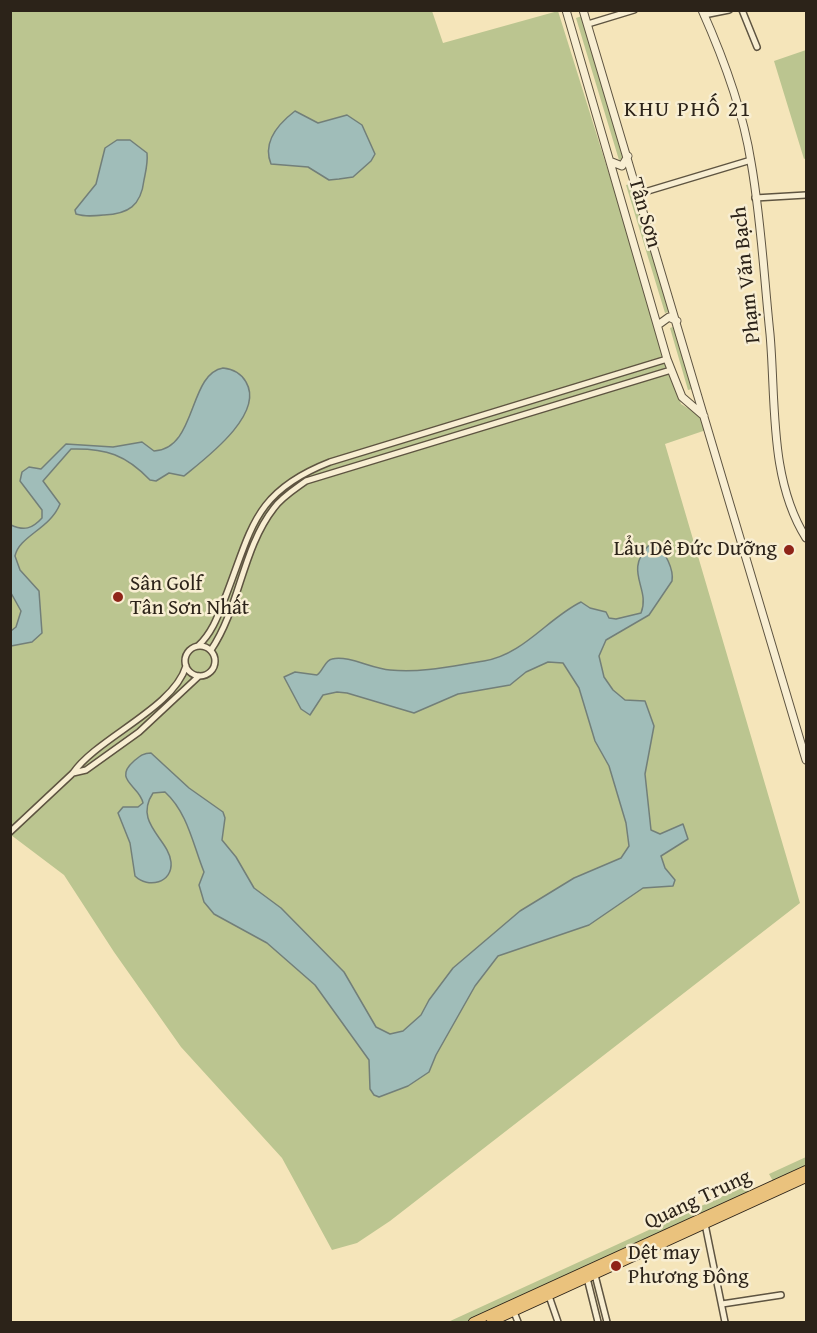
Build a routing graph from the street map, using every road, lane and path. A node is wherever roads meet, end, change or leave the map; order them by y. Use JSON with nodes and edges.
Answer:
{"nodes":[{"id":1,"x":634,"y":10,"type":"edge"},
{"id":2,"x":729,"y":10,"type":"edge"},
{"id":3,"x":742,"y":10,"type":"edge"},
{"id":4,"x":583,"y":11,"type":"edge"},
{"id":5,"x":568,"y":12,"type":"edge"},
{"id":6,"x":703,"y":13,"type":"edge"},
{"id":7,"x":588,"y":24,"type":"junction"},
{"id":8,"x":757,"y":47,"type":"dead end"},
{"id":9,"x":628,"y":156,"type":"junction"},
{"id":10,"x":751,"y":160,"type":"junction"},
{"id":11,"x":612,"y":162,"type":"junction"},
{"id":12,"x":633,"y":177,"type":"junction"},
{"id":13,"x":618,"y":183,"type":"junction"},
{"id":14,"x":638,"y":194,"type":"junction"},
{"id":15,"x":807,"y":195,"type":"edge"},
{"id":16,"x":755,"y":198,"type":"junction"},
{"id":17,"x":677,"y":321,"type":"junction"},
{"id":18,"x":658,"y":325,"type":"junction"},
{"id":19,"x":667,"y":359,"type":"junction"},
{"id":20,"x":671,"y":370,"type":"junction"},
{"id":21,"x":628,"y":373,"type":"junction"},
{"id":22,"x":631,"y":383,"type":"junction"},
{"id":23,"x":696,"y":386,"type":"junction"},
{"id":24,"x":679,"y":390,"type":"junction"},
{"id":25,"x":531,"y":403,"type":"junction"},
{"id":26,"x":534,"y":410,"type":"junction"},
{"id":27,"x":704,"y":416,"type":"junction"},
{"id":28,"x":474,"y":420,"type":"junction"},
{"id":29,"x":477,"y":428,"type":"junction"},
{"id":30,"x":430,"y":433,"type":"junction"},
{"id":31,"x":432,"y":442,"type":"junction"},
{"id":32,"x":340,"y":459,"type":"junction"},
{"id":33,"x":343,"y":468,"type":"junction"},
{"id":34,"x":288,"y":483,"type":"junction"},
{"id":35,"x":293,"y":490,"type":"junction"},
{"id":36,"x":807,"y":538,"type":"edge"},
{"id":37,"x":235,"y":568,"type":"junction"},
{"id":38,"x":245,"y":571,"type":"junction"},
{"id":39,"x":198,"y":646,"type":"junction"},
{"id":40,"x":211,"y":650,"type":"junction"},
{"id":41,"x":186,"y":666,"type":"junction"},
{"id":42,"x":199,"y":676,"type":"junction"},
{"id":43,"x":123,"y":732,"type":"junction"},
{"id":44,"x":129,"y":739,"type":"junction"},
{"id":45,"x":807,"y":760,"type":"edge"},
{"id":46,"x":73,"y":773,"type":"junction"},
{"id":47,"x":10,"y":832,"type":"edge"},
{"id":48,"x":807,"y":1170,"type":"edge"},
{"id":49,"x":807,"y":1178,"type":"edge"},
{"id":50,"x":765,"y":1193,"type":"junction"},
{"id":51,"x":704,"y":1221,"type":"junction"},
{"id":52,"x":591,"y":1277,"type":"junction"},
{"id":53,"x":781,"y":1295,"type":"dead end"},
{"id":54,"x":549,"y":1296,"type":"junction"},
{"id":55,"x":722,"y":1304,"type":"junction"},
{"id":56,"x":514,"y":1312,"type":"junction"},
{"id":57,"x":494,"y":1322,"type":"edge"},
{"id":58,"x":473,"y":1323,"type":"edge"},
{"id":59,"x":518,"y":1323,"type":"edge"},
{"id":60,"x":558,"y":1323,"type":"edge"},
{"id":61,"x":598,"y":1323,"type":"edge"},
{"id":62,"x":607,"y":1323,"type":"edge"},
{"id":63,"x":725,"y":1323,"type":"edge"}],
"edges":[{"from":1,"to":7,"type":"street"},
{"from":2,"to":6,"type":"street"},
{"from":3,"to":8,"type":"street"},
{"from":4,"to":7,"type":"street","name":"Tân Sơn"},
{"from":5,"to":11,"type":"street","name":"Tân Sơn"},
{"from":6,"to":10,"type":"street","name":"Phạm Văn Bạch"},
{"from":7,"to":9,"type":"street","name":"Tân Sơn"},
{"from":9,"to":11,"type":"street"},
{"from":9,"to":12,"type":"street","name":"Tân Sơn"},
{"from":10,"to":14,"type":"street"},
{"from":10,"to":16,"type":"street","name":"Phạm Văn Bạch"},
{"from":11,"to":13,"type":"street","name":"Tân Sơn"},
{"from":12,"to":13,"type":"street"},
{"from":12,"to":14,"type":"street","name":"Tân Sơn"},
{"from":13,"to":18,"type":"street","name":"Tân Sơn"},
{"from":14,"to":17,"type":"street","name":"Tân Sơn"},
{"from":15,"to":16,"type":"street"},
{"from":16,"to":36,"type":"street","name":"Phạm Văn Bạch"},
{"from":17,"to":18,"type":"street"},
{"from":17,"to":23,"type":"street","name":"Tân Sơn"},
{"from":18,"to":19,"type":"street","name":"Tân Sơn"},
{"from":19,"to":20,"type":"street","name":"Tân Sơn"},
{"from":19,"to":21,"type":"street"},
{"from":20,"to":22,"type":"street"},
{"from":20,"to":24,"type":"street","name":"Tân Sơn"},
{"from":21,"to":22,"type":"street"},
{"from":21,"to":25,"type":"street"},
{"from":22,"to":26,"type":"street"},
{"from":23,"to":24,"type":"street"},
{"from":23,"to":27,"type":"street","name":"Tân Sơn"},
{"from":24,"to":27,"type":"street","name":"Tân Sơn"},
{"from":25,"to":26,"type":"street"},
{"from":25,"to":28,"type":"street"},
{"from":26,"to":29,"type":"street"},
{"from":27,"to":45,"type":"street","name":"Tân Sơn"},
{"from":28,"to":29,"type":"street"},
{"from":28,"to":30,"type":"street"},
{"from":29,"to":31,"type":"street"},
{"from":30,"to":31,"type":"street"},
{"from":30,"to":32,"type":"street"},
{"from":31,"to":33,"type":"street"},
{"from":32,"to":33,"type":"street"},
{"from":32,"to":34,"type":"street"},
{"from":33,"to":35,"type":"street"},
{"from":34,"to":35,"type":"street"},
{"from":34,"to":37,"type":"street"},
{"from":35,"to":38,"type":"street"},
{"from":37,"to":38,"type":"street"},
{"from":37,"to":39,"type":"street"},
{"from":38,"to":40,"type":"street"},
{"from":39,"to":40,"type":"street"},
{"from":39,"to":41,"type":"street"},
{"from":40,"to":42,"type":"street"},
{"from":41,"to":42,"type":"street"},
{"from":41,"to":43,"type":"street"},
{"from":42,"to":44,"type":"street"},
{"from":43,"to":44,"type":"street"},
{"from":43,"to":46,"type":"street"},
{"from":44,"to":46,"type":"street"},
{"from":46,"to":47,"type":"street"},
{"from":48,"to":50,"type":"main road","name":"Quang Trung"},
{"from":49,"to":50,"type":"main road","name":"Quang Trung"},
{"from":50,"to":51,"type":"main road","name":"Quang Trung"},
{"from":51,"to":52,"type":"main road","name":"Quang Trung"},
{"from":51,"to":55,"type":"street"},
{"from":51,"to":58,"type":"main road","name":"Quang Trung"},
{"from":52,"to":54,"type":"main road","name":"Quang Trung"},
{"from":52,"to":61,"type":"street"},
{"from":52,"to":62,"type":"street"},
{"from":53,"to":55,"type":"street"},
{"from":54,"to":56,"type":"main road","name":"Quang Trung"},
{"from":54,"to":60,"type":"street"},
{"from":55,"to":63,"type":"street"},
{"from":56,"to":57,"type":"main road","name":"Quang Trung"},
{"from":56,"to":59,"type":"street"}]}
